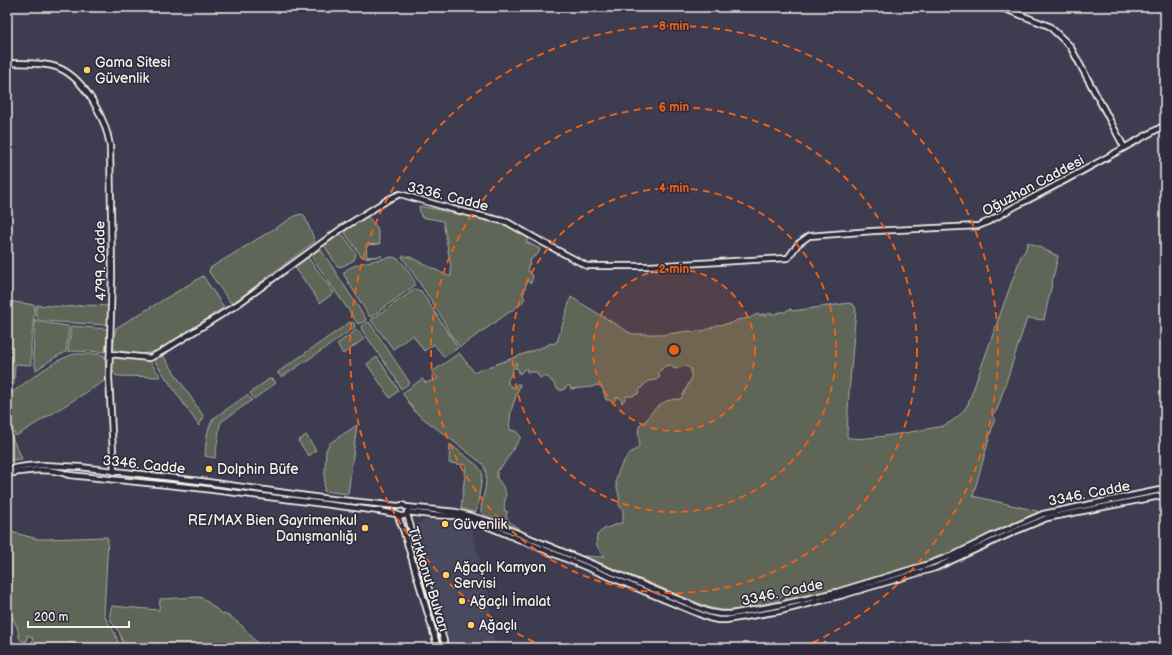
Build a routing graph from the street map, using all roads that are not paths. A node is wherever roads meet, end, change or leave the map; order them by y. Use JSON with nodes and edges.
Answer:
{"nodes":[{"id":1,"x":1000,"y":7,"type":"edge"},
{"id":2,"x":1008,"y":7,"type":"edge"},
{"id":3,"x":7,"y":63,"type":"edge"},
{"id":4,"x":1164,"y":125,"type":"edge"},
{"id":5,"x":1125,"y":147,"type":"junction"},
{"id":6,"x":809,"y":236,"type":"joint"},
{"id":7,"x":110,"y":354,"type":"junction"},
{"id":8,"x":7,"y":469,"type":"edge"},
{"id":9,"x":114,"y":472,"type":"junction"},
{"id":10,"x":7,"y":474,"type":"edge"},
{"id":11,"x":1163,"y":490,"type":"edge"},
{"id":12,"x":1165,"y":495,"type":"edge"},
{"id":13,"x":398,"y":506,"type":"junction"},
{"id":14,"x":406,"y":507,"type":"junction"},
{"id":15,"x":407,"y":513,"type":"junction"},
{"id":16,"x":397,"y":515,"type":"junction"},
{"id":17,"x":1045,"y":516,"type":"junction"},
{"id":18,"x":438,"y":648,"type":"edge"},
{"id":19,"x":446,"y":648,"type":"edge"}],
"edges":[{"from":1,"to":5,"type":"street"},
{"from":2,"to":5,"type":"street"},
{"from":3,"to":7,"type":"street","name":"4799. Cadde"},
{"from":4,"to":5,"type":"street","name":"Oğuzhan Caddesi"},
{"from":5,"to":6,"type":"street","name":"Oğuzhan Caddesi"},
{"from":6,"to":7,"type":"street","name":"3336. Cadde"},
{"from":7,"to":9,"type":"street","name":"4799. Cadde"},
{"from":8,"to":9,"type":"street","name":"3346. Cadde"},
{"from":9,"to":13,"type":"street","name":"3346. Cadde"},
{"from":10,"to":16,"type":"street","name":"3346. Cadde"},
{"from":11,"to":12,"type":"street"},
{"from":11,"to":17,"type":"street","name":"3346. Cadde"},
{"from":12,"to":17,"type":"street","name":"3346. Cadde"},
{"from":13,"to":14,"type":"street","name":"3346. Cadde"},
{"from":13,"to":16,"type":"street"},
{"from":14,"to":15,"type":"street"},
{"from":14,"to":17,"type":"street","name":"3346. Cadde"},
{"from":15,"to":16,"type":"street","name":"3346. Cadde"},
{"from":15,"to":17,"type":"street","name":"3346. Cadde"},
{"from":15,"to":19,"type":"street","name":"Türkkonut Bulvarı"},
{"from":16,"to":18,"type":"street","name":"Türkkonut Bulvarı"}]}
